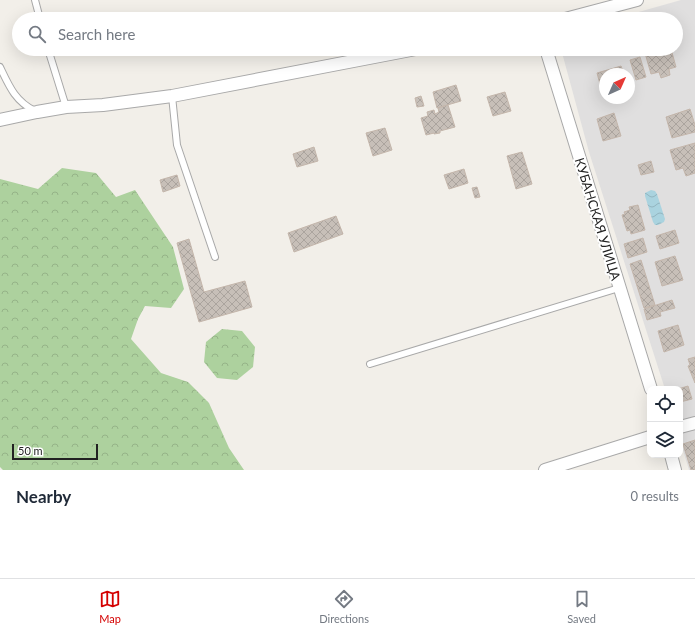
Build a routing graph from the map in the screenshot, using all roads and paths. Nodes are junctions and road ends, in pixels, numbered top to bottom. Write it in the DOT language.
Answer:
graph roads {
  1 [pos="35,0"];
  2 [pos="637,0"];
  3 [pos="38,12"];
  4 [pos="591,12"];
  5 [pos="50,56"];
  6 [pos="380,56"];
  7 [pos="548,56"];
  8 [pos="0,67"];
  9 [pos="172,96"];
  10 [pos="66,107"];
  11 [pos="37,112"];
  12 [pos="0,120"];
  13 [pos="215,258"];
  14 [pos="619,288"];
  15 [pos="370,364"];
  16 [pos="650,386"];
  17 [pos="695,422"];
  18 [pos="683,426"];
  19 [pos="647,438"];
  20 [pos="671,458"];
  21 [pos="545,470"];
  22 [pos="675,470"];
  1 -- 3 [label="lane"];
  2 -- 4 [label="street"];
  5 -- 10 [label="lane"];
  6 -- 9 [label="street"];
  7 -- 14 [label="street, КУБАНСКАЯ УЛИЦА"];
  8 -- 11 [label="lane"];
  9 -- 10 [label="street"];
  9 -- 13 [label="lane"];
  10 -- 11 [label="street"];
  11 -- 12 [label="street"];
  14 -- 15 [label="lane"];
  14 -- 16 [label="street, КУБАНСКАЯ УЛИЦА"];
  17 -- 18 [label="street"];
  19 -- 21 [label="street"];
  20 -- 22 [label="street"];
}
